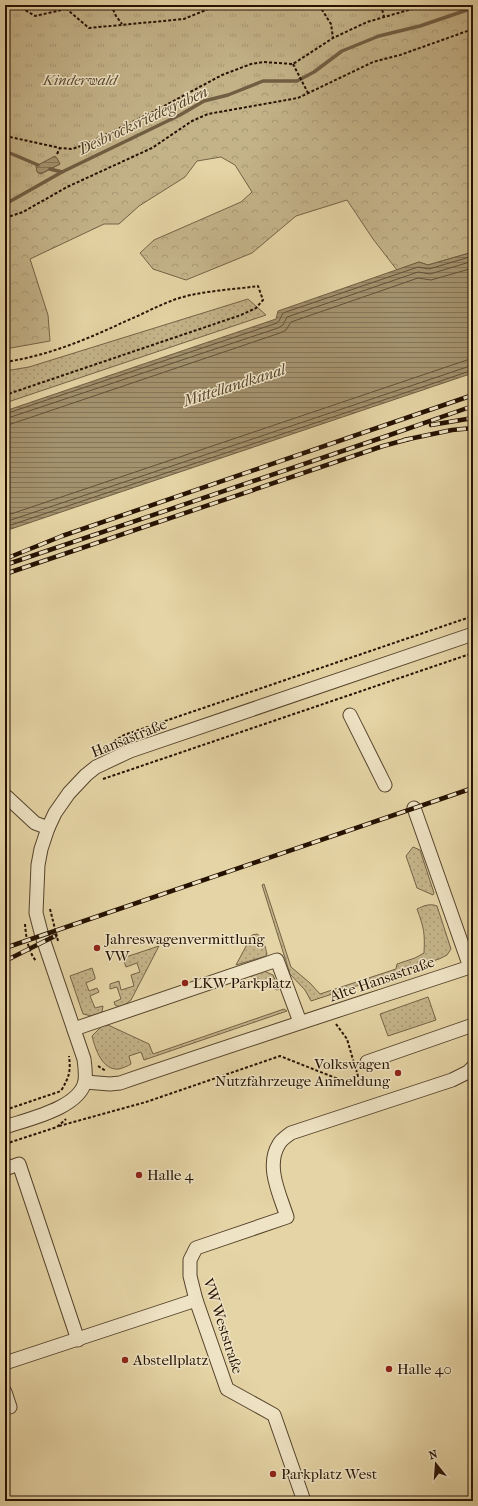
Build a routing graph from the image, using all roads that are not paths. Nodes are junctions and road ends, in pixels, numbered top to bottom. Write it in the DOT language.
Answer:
graph roads {
  1 [pos="473,634"];
  2 [pos="350,715"];
  3 [pos="385,784"];
  4 [pos="6,795"];
  5 [pos="414,808"];
  6 [pos="48,828"];
  7 [pos="472,966"];
  8 [pos="300,1022"];
  9 [pos="473,1025"];
  10 [pos="74,1029"];
  11 [pos="367,1062"];
  12 [pos="473,1067"];
  13 [pos="85,1082"];
  14 [pos="5,1127"];
  15 [pos="5,1169"];
  16 [pos="196,1300"];
  17 [pos="78,1340"];
  18 [pos="5,1364"];
  19 [pos="5,1392"];
  20 [pos="10,1407"];
  21 [pos="304,1501"];
  1 -- 6 [label="street, Hansastraße"];
  2 -- 3 [label="street"];
  4 -- 6 [label="street"];
  5 -- 7 [label="street"];
  6 -- 10 [label="street, Hansastraße"];
  7 -- 8 [label="street, Alte Hansastraße"];
  8 -- 10 [label="street"];
  8 -- 13 [label="street, Alte Hansastraße"];
  9 -- 11 [label="street"];
  10 -- 13 [label="street, Hansastraße"];
  12 -- 16 [label="street, VW Weststraße"];
  13 -- 14 [label="street"];
  15 -- 17 [label="street"];
  16 -- 17 [label="street"];
  16 -- 21 [label="street, VW Weststraße"];
  17 -- 18 [label="street"];
  19 -- 20 [label="street"];
}
